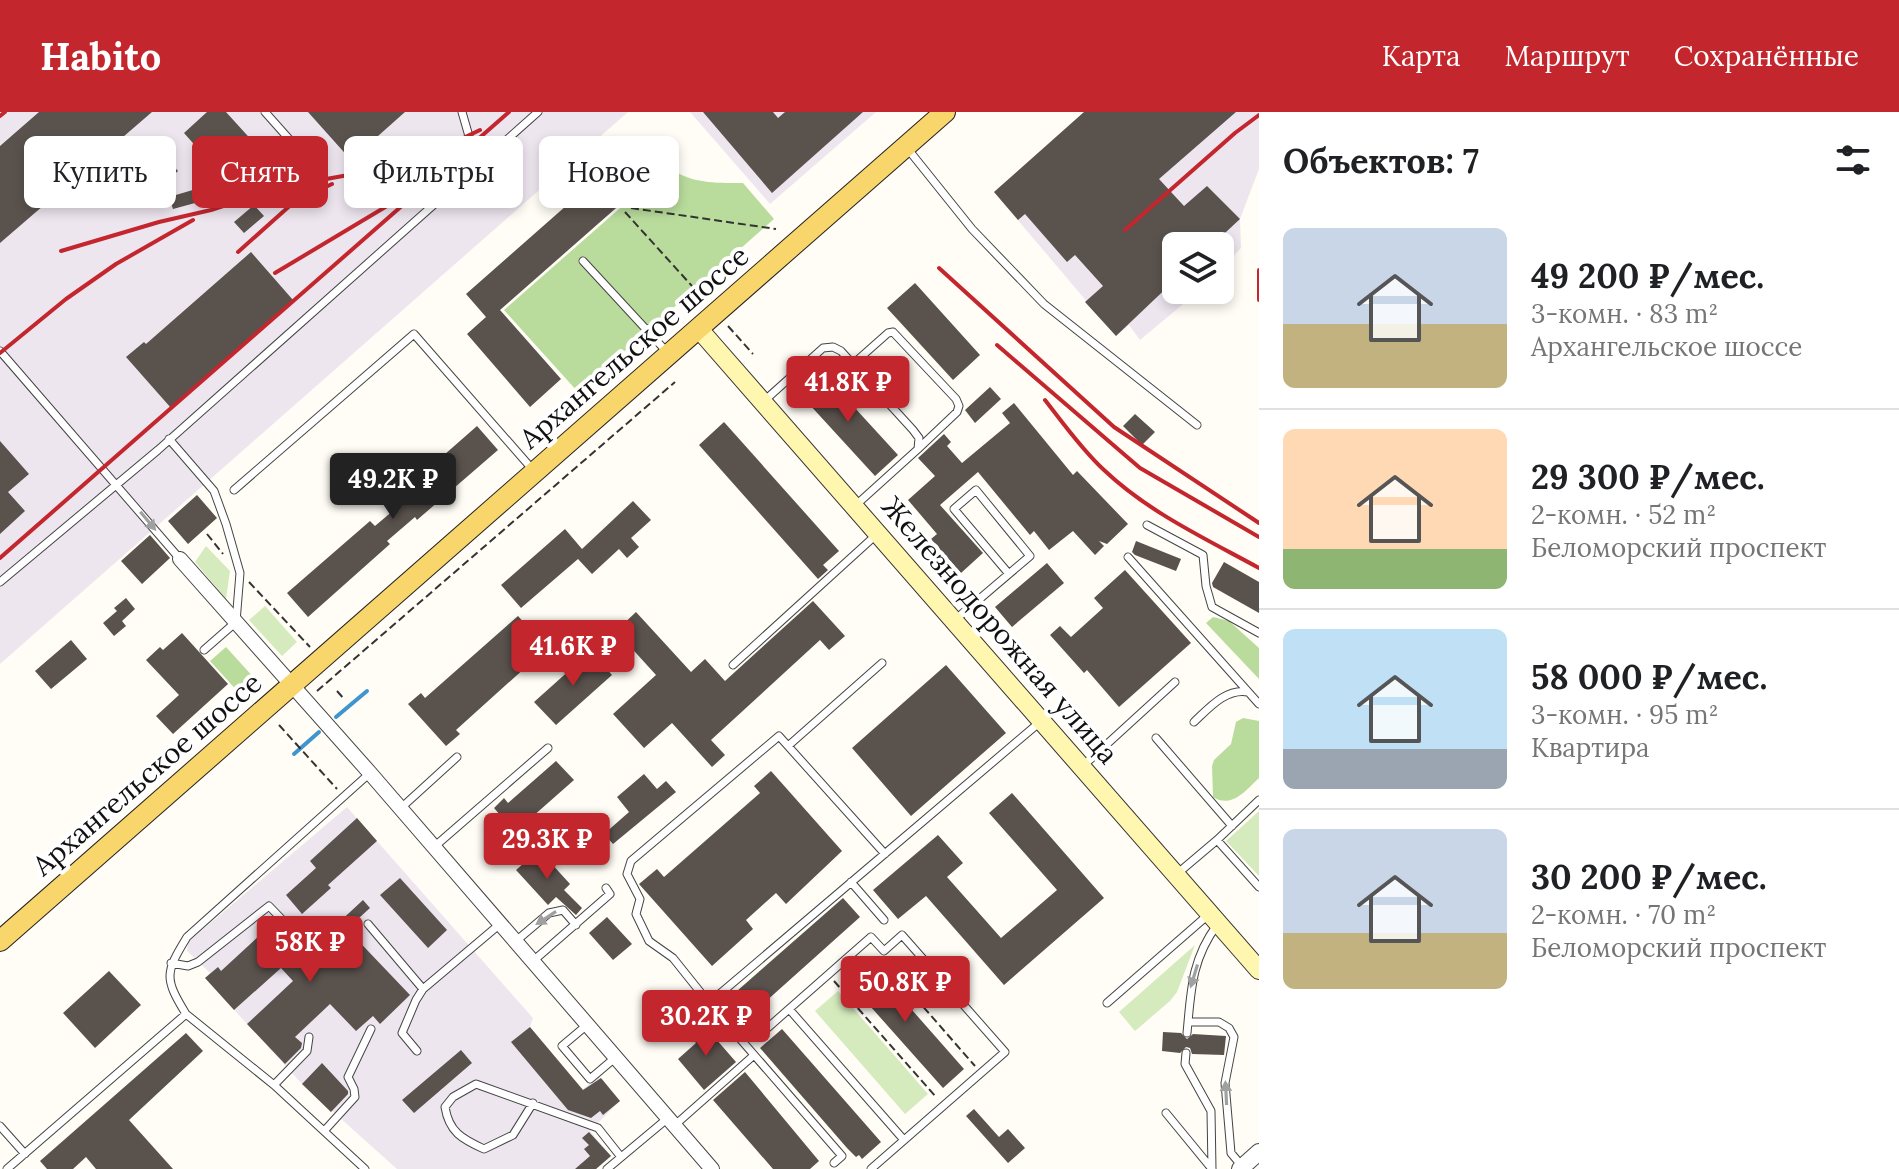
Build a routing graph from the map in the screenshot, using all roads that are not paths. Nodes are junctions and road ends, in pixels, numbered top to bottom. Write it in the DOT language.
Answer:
graph roads {
  1 [pos="265,112"];
  2 [pos="462,112"];
  3 [pos="538,112"];
  4 [pos="945,112"];
  5 [pos="286,136"];
  6 [pos="469,136"];
  7 [pos="510,136"];
  8 [pos="905,147"];
  9 [pos="428,208"];
  10 [pos="583,261"];
  11 [pos="698,328"];
  12 [pos="0,351"];
  13 [pos="669,354"];
  14 [pos="853,364"];
  15 [pos="763,402"];
  16 [pos="1197,425"];
  17 [pos="169,439"];
  18 [pos="918,449"];
  19 [pos="534,471"];
  20 [pos="116,483"];
  21 [pos="234,490"];
  22 [pos="855,507"];
  23 [pos="1147,525"];
  24 [pos="878,534"];
  25 [pos="1128,557"];
  26 [pos="180,559"];
  27 [pos="1009,574"];
  28 [pos="0,582"];
  29 [pos="954,621"];
  30 [pos="236,622"];
  31 [pos="1259,633"];
  32 [pos="204,650"];
  33 [pos="882,663"];
  34 [pos="733,665"];
  35 [pos="1175,682"];
  36 [pos="292,684"];
  37 [pos="1248,692"];
  38 [pos="1259,704"];
  39 [pos="1042,720"];
  40 [pos="1194,722"];
  41 [pos="1156,738"];
  42 [pos="788,746"];
  43 [pos="548,748"];
  44 [pos="457,757"];
  45 [pos="1082,767"];
  46 [pos="370,773"];
  47 [pos="1259,800"];
  48 [pos="401,808"];
  49 [pos="1232,826"];
  50 [pos="1217,840"];
  51 [pos="434,847"];
  52 [pos="885,854"];
  53 [pos="1176,874"];
  54 [pos="851,882"];
  55 [pos="1259,887"];
  56 [pos="606,888"];
  57 [pos="1214,918"];
  58 [pos="884,920"];
  59 [pos="368,924"];
  60 [pos="500,924"];
  61 [pos="576,925"];
  62 [pos="294,932"];
  63 [pos="0,941"];
  64 [pos="515,942"];
  65 [pos="532,962"];
  66 [pos="171,963"];
  67 [pos="1259,970"];
  68 [pos="423,989"];
  69 [pos="709,1003"];
  70 [pos="1107,1003"];
  71 [pos="789,1009"];
  72 [pos="186,1014"];
  73 [pos="1188,1022"];
  74 [pos="587,1025"];
  75 [pos="371,1029"];
  76 [pos="764,1031"];
  77 [pos="1187,1033"];
  78 [pos="309,1037"];
  79 [pos="417,1051"];
  80 [pos="1186,1053"];
  81 [pos="753,1056"];
  82 [pos="616,1057"];
  83 [pos="274,1085"];
  84 [pos="533,1103"];
  85 [pos="1166,1113"];
  86 [pos="672,1121"];
  87 [pos="0,1126"];
  88 [pos="325,1130"];
  89 [pos="904,1140"];
  90 [pos="1259,1152"];
  91 [pos="25,1154"];
  92 [pos="621,1157"];
  93 [pos="834,1163"];
  94 [pos="1242,1168"];
  95 [pos="7,1169"];
  96 [pos="365,1169"];
  97 [pos="607,1169"];
  98 [pos="712,1169"];
  99 [pos="871,1169"];
  100 [pos="1212,1169"];
  1 -- 5 [label="lane"];
  2 -- 6 [label="lane"];
  3 -- 7 [label="lane"];
  4 -- 8 [label="main road, Архангельское шоссе"];
  8 -- 11 [label="main road, Архангельское шоссе"];
  8 -- 16 [label="lane"];
  9 -- 17 [label="lane"];
  10 -- 13 [label="lane"];
  11 -- 13 [label="main road, Архангельское шоссе"];
  11 -- 15 [label="main road, Железнодорожная улица"];
  12 -- 20 [label="lane"];
  13 -- 19 [label="main road, Архангельское шоссе"];
  14 -- 15 [label="lane"];
  14 -- 18 [label="lane"];
  14 -- 18 [label="lane"];
  15 -- 22 [label="main road, Железнодорожная улица"];
  17 -- 20 [label="lane"];
  17 -- 30 [label="lane"];
  18 -- 22 [label="lane"];
  19 -- 21 [label="lane"];
  19 -- 36 [label="main road, Архангельское шоссе"];
  20 -- 26 [label="lane, one-way"];
  20 -- 28 [label="lane"];
  22 -- 24 [label="main road, Железнодорожная улица"];
  23 -- 31 [label="lane"];
  24 -- 29 [label="main road, Железнодорожная улица"];
  24 -- 34 [label="lane"];
  25 -- 37 [label="lane"];
  26 -- 30 [label="street"];
  27 -- 27 [label="lane"];
  27 -- 29 [label="lane"];
  29 -- 39 [label="main road, Железнодорожная улица"];
  30 -- 32 [label="lane"];
  30 -- 36 [label="street"];
  33 -- 42 [label="lane"];
  35 -- 45 [label="lane"];
  36 -- 46 [label="street"];
  36 -- 63 [label="main road, Архангельское шоссе"];
  37 -- 38 [label="lane"];
  37 -- 40 [label="lane"];
  39 -- 45 [label="main road, Железнодорожная улица"];
  39 -- 52 [label="lane"];
  41 -- 49 [label="lane"];
  42 -- 52 [label="lane"];
  42 -- 69 [label="lane"];
  43 -- 51 [label="lane"];
  44 -- 48 [label="lane"];
  45 -- 53 [label="main road, Железнодорожная улица"];
  46 -- 48 [label="street"];
  46 -- 66 [label="lane"];
  47 -- 49 [label="lane"];
  48 -- 51 [label="street"];
  49 -- 50 [label="lane"];
  50 -- 53 [label="lane"];
  50 -- 55 [label="lane"];
  51 -- 60 [label="street"];
  52 -- 54 [label="lane"];
  53 -- 57 [label="main road, Железнодорожная улица"];
  54 -- 58 [label="lane"];
  54 -- 69 [label="lane"];
  56 -- 61 [label="lane"];
  57 -- 67 [label="main road, Железнодорожная улица"];
  57 -- 70 [label="lane"];
  57 -- 73 [label="lane, one-way"];
  59 -- 68 [label="lane"];
  60 -- 64 [label="street"];
  60 -- 68 [label="lane"];
  61 -- 64 [label="lane, one-way"];
  61 -- 65 [label="lane"];
  62 -- 66 [label="lane"];
  64 -- 65 [label="street"];
  65 -- 74 [label="street"];
  66 -- 72 [label="lane"];
  68 -- 79 [label="lane"];
  69 -- 81 [label="lane"];
  71 -- 76 [label="lane"];
  71 -- 89 [label="lane"];
  71 -- 89 [label="lane"];
  72 -- 83 [label="lane"];
  72 -- 91 [label="lane"];
  73 -- 77 [label="lane"];
  94 -- 73 [label="lane, one-way"];
  74 -- 82 [label="street"];
  74 -- 82 [label="lane"];
  75 -- 88 [label="lane"];
  78 -- 83 [label="lane"];
  80 -- 100 [label="lane"];
  81 -- 86 [label="lane"];
  81 -- 93 [label="lane"];
  82 -- 86 [label="street"];
  83 -- 88 [label="lane"];
  84 -- 84 [label="lane"];
  84 -- 92 [label="lane"];
  85 -- 100 [label="lane"];
  86 -- 92 [label="lane"];
  86 -- 98 [label="street"];
  87 -- 91 [label="lane"];
  88 -- 96 [label="lane"];
  89 -- 99 [label="lane"];
  90 -- 94 [label="street"];
  91 -- 95 [label="lane"];
  92 -- 97 [label="lane"];
}
